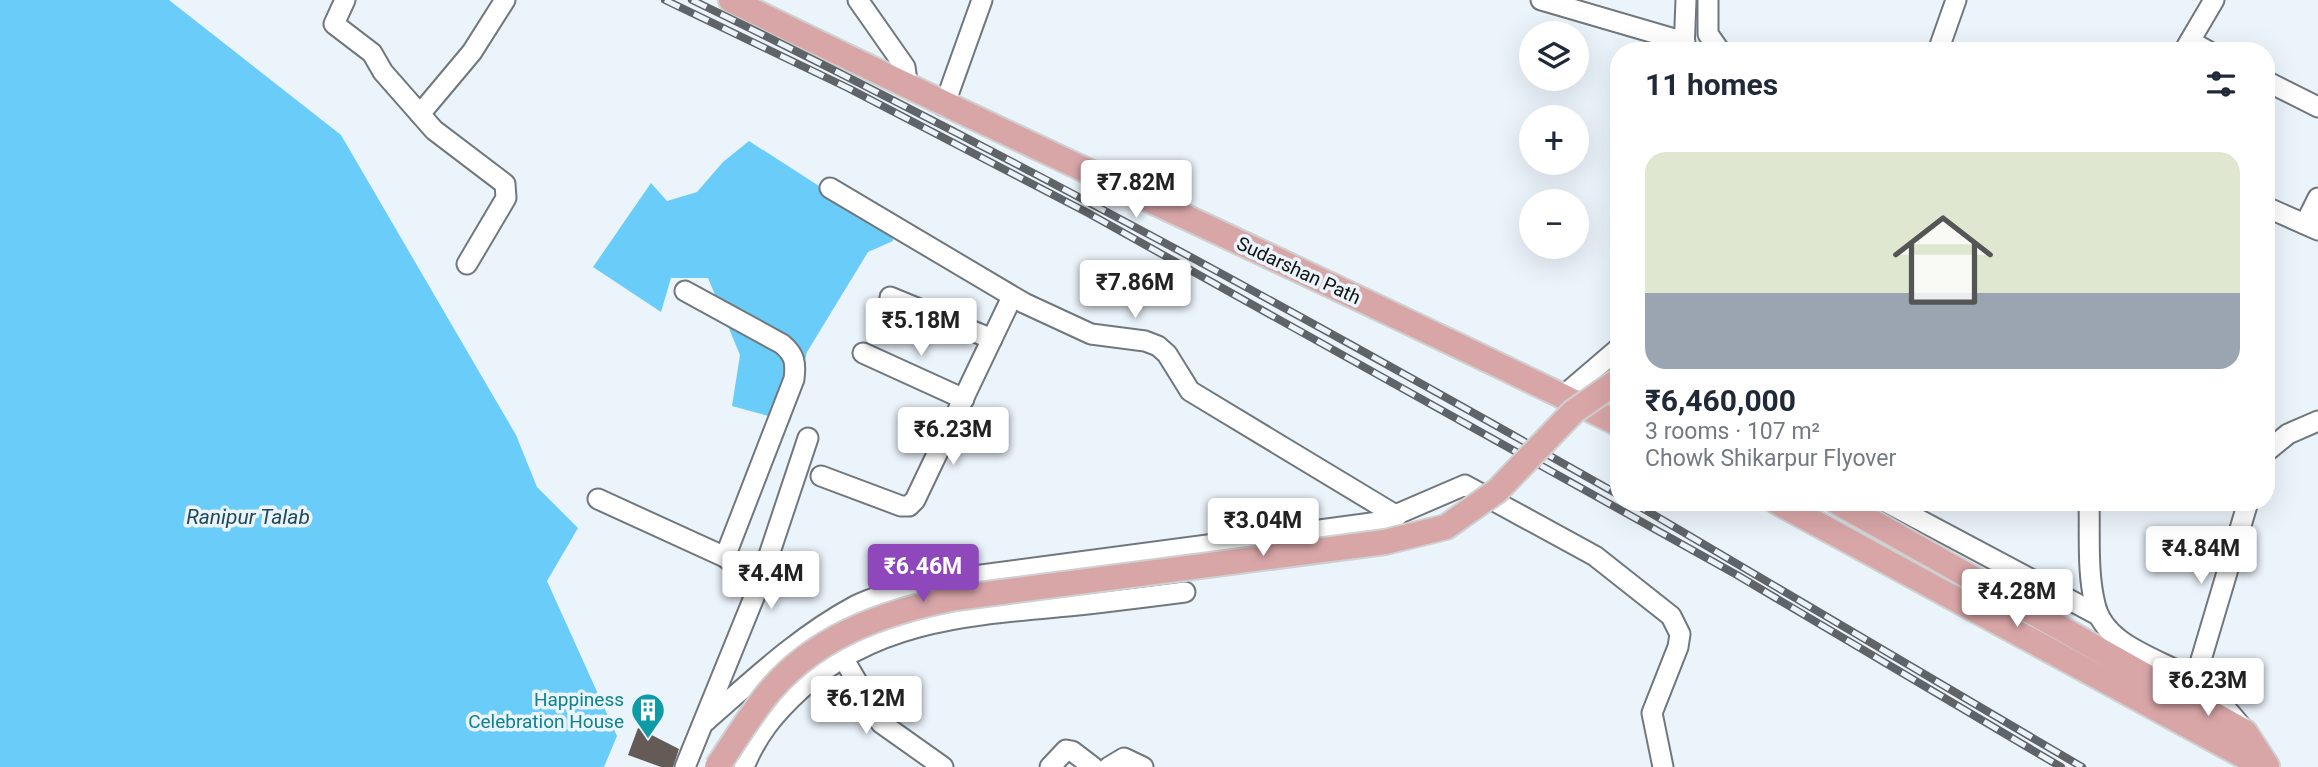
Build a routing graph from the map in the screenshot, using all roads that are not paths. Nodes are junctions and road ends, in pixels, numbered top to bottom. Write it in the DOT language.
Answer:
graph roads {
  1 [pos="345,0"];
  2 [pos="505,0"];
  3 [pos="731,0"];
  4 [pos="858,0"];
  5 [pos="982,0"];
  6 [pos="1541,0"];
  7 [pos="1686,0"];
  8 [pos="1697,0"];
  9 [pos="1708,0"];
  10 [pos="1956,0"];
  11 [pos="2214,0"];
  12 [pos="1670,42"];
  13 [pos="1688,42"];
  14 [pos="1689,42"];
  15 [pos="1714,42"];
  16 [pos="1941,42"];
  17 [pos="2189,42"];
  18 [pos="2275,86"];
  19 [pos="908,88"];
  20 [pos="944,106"];
  21 [pos="2318,107"];
  22 [pos="420,114"];
  23 [pos="830,188"];
  24 [pos="2318,198"];
  25 [pos="2275,211"];
  26 [pos="2311,227"];
  27 [pos="467,264"];
  28 [pos="685,291"];
  29 [pos="890,297"];
  30 [pos="1012,297"];
  31 [pos="992,339"];
  32 [pos="863,353"];
  33 [pos="1610,356"];
  34 [pos="1610,386"];
  35 [pos="1563,396"];
  36 [pos="964,399"];
  37 [pos="1610,420"];
  38 [pos="2318,421"];
  39 [pos="808,438"];
  40 [pos="2275,445"];
  41 [pos="821,476"];
  42 [pos="598,499"];
  43 [pos="1794,511"];
  44 [pos="1853,511"];
  45 [pos="1903,511"];
  46 [pos="2089,511"];
  47 [pos="2245,511"];
  48 [pos="1397,516"];
  49 [pos="725,557"];
  50 [pos="759,585"];
  51 [pos="1185,592"];
  52 [pos="2098,615"];
  53 [pos="842,656"];
  54 [pos="2194,680"];
  55 [pos="706,721"];
  56 [pos="2245,732"];
  57 [pos="685,767"];
  58 [pos="717,767"];
  59 [pos="744,767"];
  60 [pos="943,767"];
  61 [pos="1050,767"];
  62 [pos="1093,767"];
  63 [pos="1109,767"];
  64 [pos="1143,767"];
  65 [pos="1663,767"];
  66 [pos="2266,767"];
  1 -- 22 [label="street"];
  2 -- 22 [label="street"];
  3 -- 19 [label="main road, Sudarshan Path"];
  4 -- 19 [label="street"];
  5 -- 20 [label="street"];
  6 -- 12 [label="street"];
  7 -- 13 [label="street"];
  8 -- 14 [label="street"];
  9 -- 15 [label="street"];
  10 -- 16 [label="street"];
  11 -- 17 [label="street"];
  18 -- 21 [label="street"];
  19 -- 20 [label="main road, Sudarshan Path"];
  20 -- 35 [label="main road, Sudarshan Path"];
  22 -- 27 [label="street"];
  23 -- 30 [label="street"];
  24 -- 26 [label="street"];
  25 -- 26 [label="street"];
  28 -- 49 [label="street"];
  29 -- 31 [label="street"];
  30 -- 31 [label="street"];
  30 -- 48 [label="street"];
  31 -- 36 [label="street"];
  32 -- 36 [label="street"];
  33 -- 35 [label="street"];
  34 -- 58 [label="main road, bridge"];
  35 -- 37 [label="main road, Sudarshan Path"];
  36 -- 41 [label="street"];
  38 -- 40 [label="street"];
  39 -- 50 [label="street"];
  42 -- 49 [label="street"];
  43 -- 66 [label="main road"];
  44 -- 56 [label="main road"];
  45 -- 52 [label="street"];
  46 -- 52 [label="street"];
  47 -- 54 [label="street"];
  48 -- 55 [label="street"];
  48 -- 65 [label="street"];
  49 -- 50 [label="street"];
  50 -- 55 [label="street"];
  51 -- 53 [label="street"];
  52 -- 54 [label="street"];
  53 -- 59 [label="street"];
  53 -- 60 [label="street"];
  54 -- 56 [label="street"];
  55 -- 57 [label="street"];
  56 -- 66 [label="main road"];
  61 -- 62 [label="street"];
  63 -- 64 [label="street"];
}
